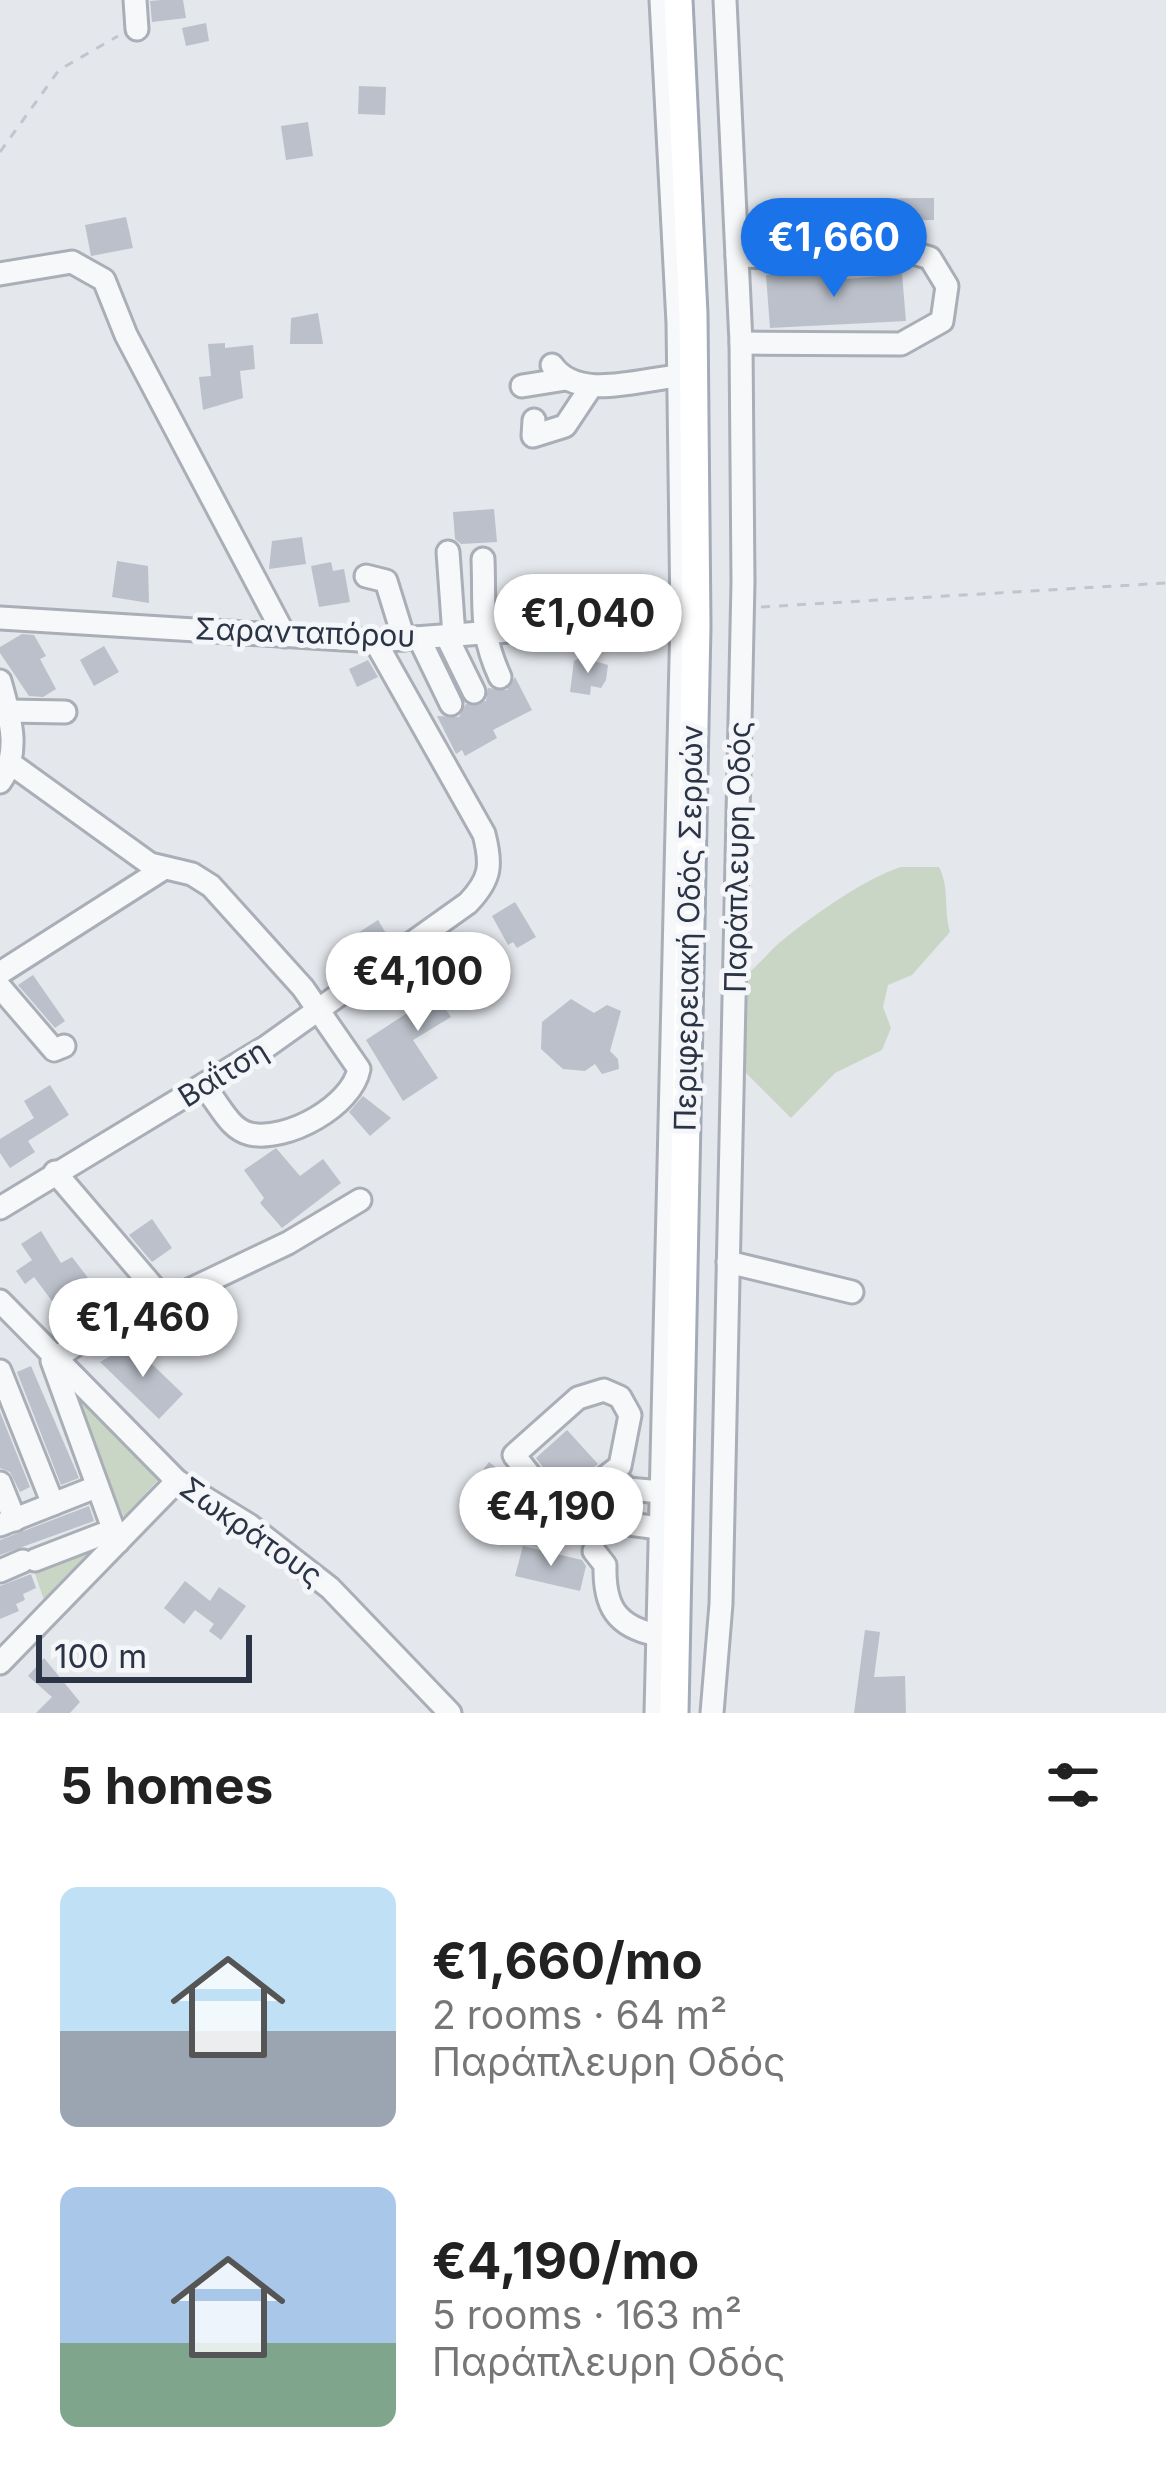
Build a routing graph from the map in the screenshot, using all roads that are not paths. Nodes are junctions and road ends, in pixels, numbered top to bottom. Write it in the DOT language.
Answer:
graph roads {
  1 [pos="135,0"];
  2 [pos="661,0"];
  3 [pos="678,0"];
  4 [pos="725,0"];
  5 [pos="137,29"];
  6 [pos="737,256"];
  7 [pos="0,274"];
  8 [pos="741,343"];
  9 [pos="680,376"];
  10 [pos="522,386"];
  11 [pos="591,389"];
  12 [pos="534,420"];
  13 [pos="448,552"];
  14 [pos="483,559"];
  15 [pos="366,576"];
  16 [pos="484,597"];
  17 [pos="0,618"];
  18 [pos="682,618"];
  19 [pos="452,630"];
  20 [pos="481,634"];
  21 [pos="285,636"];
  22 [pos="411,639"];
  23 [pos="380,650"];
  24 [pos="500,677"];
  25 [pos="0,681"];
  26 [pos="474,692"];
  27 [pos="451,704"];
  28 [pos="8,711"];
  29 [pos="64,712"];
  30 [pos="5,772"];
  31 [pos="163,869"];
  32 [pos="0,973"];
  33 [pos="0,987"];
  34 [pos="319,1009"];
  35 [pos="64,1046"];
  36 [pos="204,1087"];
  37 [pos="56,1172"];
  38 [pos="360,1200"];
  39 [pos="0,1208"];
  40 [pos="728,1262"];
  41 [pos="851,1292"];
  42 [pos="166,1302"];
  43 [pos="4,1311"];
  44 [pos="54,1359"];
  45 [pos="0,1371"];
  46 [pos="611,1473"];
  47 [pos="177,1481"];
  48 [pos="0,1483"];
  49 [pos="96,1486"];
  50 [pos="661,1492"];
  51 [pos="580,1501"];
  52 [pos="53,1504"];
  53 [pos="7,1522"];
  54 [pos="659,1528"];
  55 [pos="115,1536"];
  56 [pos="594,1551"];
  57 [pos="0,1571"];
  58 [pos="658,1635"];
  59 [pos="0,1664"];
  60 [pos="450,1713"];
  61 [pos="656,1713"];
  62 [pos="674,1713"];
  63 [pos="712,1713"];
  1 -- 5 [label="street"];
  2 -- 9 [label="street, Παράπλευρη Οδός"];
  3 -- 62 [label="main road, Περιφερειακή Οδός Σερρών"];
  4 -- 6 [label="street, Παράπλευρη Οδός"];
  6 -- 8 [label="street, Παράπλευρη Οδός"];
  6 -- 8 [label="street"];
  7 -- 21 [label="street"];
  8 -- 40 [label="street, Παράπλευρη Οδός"];
  9 -- 11 [label="street"];
  9 -- 18 [label="street, Παράπλευρη Οδός"];
  10 -- 11 [label="street"];
  11 -- 12 [label="street"];
  13 -- 19 [label="street"];
  14 -- 16 [label="street"];
  15 -- 22 [label="street"];
  16 -- 19 [label="street"];
  16 -- 20 [label="street"];
  17 -- 21 [label="street, Σαρανταπόρου"];
  18 -- 20 [label="street, Σαρανταπόρου"];
  18 -- 50 [label="street, Παράπλευρη Οδός"];
  19 -- 20 [label="street, Σαρανταπόρου"];
  19 -- 22 [label="street, Σαρανταπόρου"];
  19 -- 26 [label="street"];
  20 -- 24 [label="street"];
  21 -- 23 [label="street, Σαρανταπόρου"];
  22 -- 23 [label="street, Σαρανταπόρου"];
  22 -- 27 [label="street"];
  23 -- 34 [label="street, Βαΐτση"];
  25 -- 28 [label="street"];
  28 -- 29 [label="street"];
  28 -- 30 [label="street"];
  30 -- 31 [label="street"];
  31 -- 32 [label="street"];
  31 -- 34 [label="street"];
  33 -- 35 [label="street"];
  34 -- 36 [label="street, Βαΐτση"];
  34 -- 36 [label="street"];
  36 -- 37 [label="street, Βαΐτση"];
  37 -- 39 [label="street, Βαΐτση"];
  37 -- 42 [label="street"];
  38 -- 42 [label="street"];
  40 -- 41 [label="street"];
  40 -- 63 [label="street, Παράπλευρη Οδός"];
  42 -- 44 [label="street"];
  43 -- 44 [label="street, Σωκράτους"];
  44 -- 47 [label="street, Σωκράτους"];
  44 -- 49 [label="street"];
  45 -- 52 [label="street"];
  46 -- 50 [label="street"];
  46 -- 51 [label="street"];
  46 -- 51 [label="street"];
  47 -- 55 [label="street"];
  47 -- 60 [label="street, Σωκράτους"];
  48 -- 53 [label="street"];
  49 -- 52 [label="street"];
  49 -- 55 [label="street"];
  50 -- 54 [label="street, Παράπλευρη Οδός"];
  51 -- 54 [label="street"];
  52 -- 53 [label="street"];
  54 -- 58 [label="street, Παράπλευρη Οδός"];
  55 -- 57 [label="street"];
  55 -- 59 [label="street"];
  56 -- 58 [label="street"];
  58 -- 61 [label="street, Παράπλευρη Οδός"];
}
